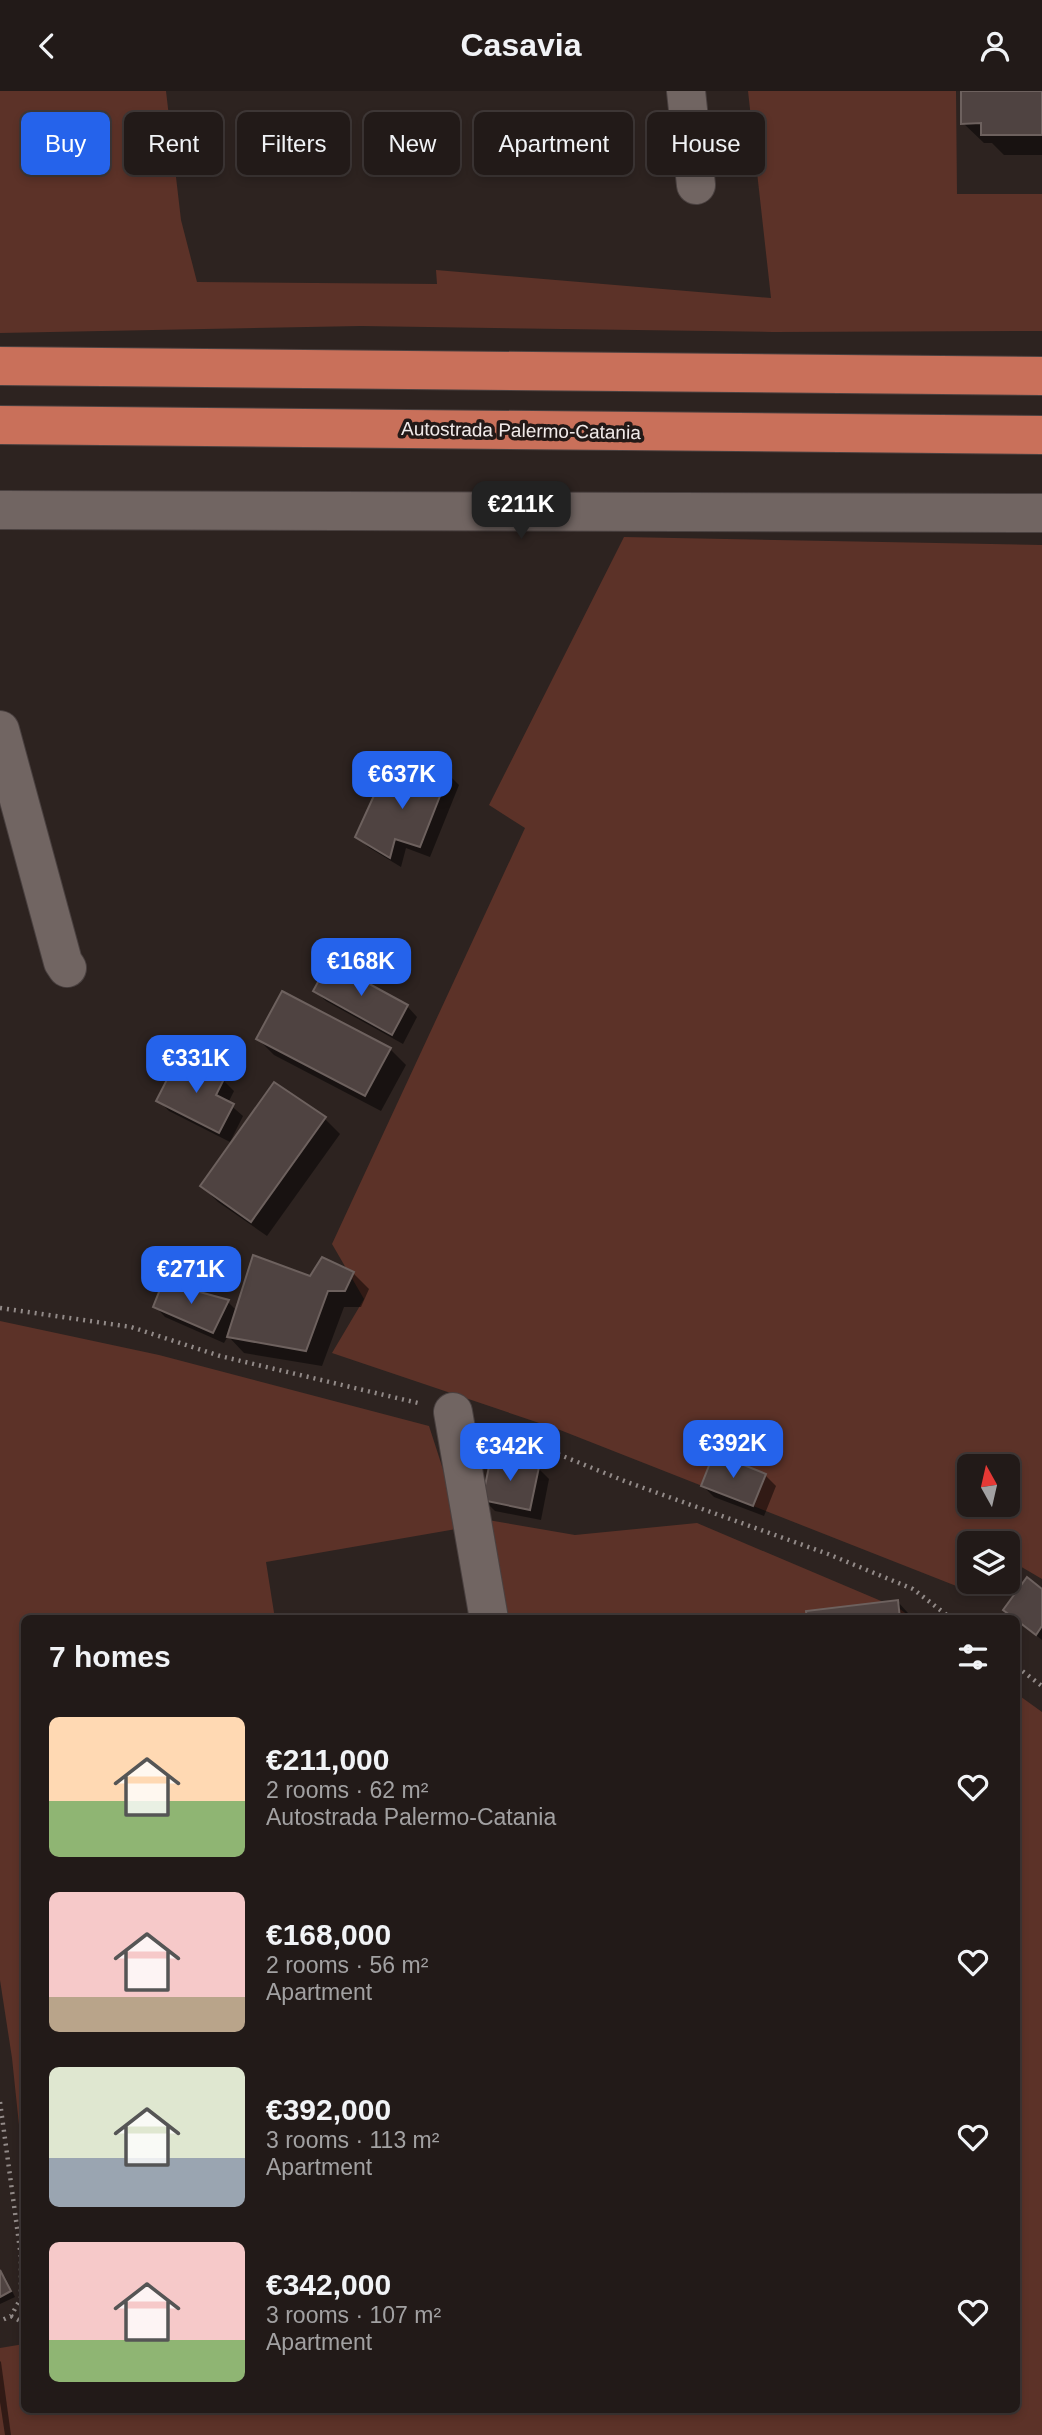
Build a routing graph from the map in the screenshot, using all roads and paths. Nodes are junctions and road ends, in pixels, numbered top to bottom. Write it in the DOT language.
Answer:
graph roads {
  1 [pos="686,91"];
  2 [pos="695,185"];
  3 [pos="0,366"];
  4 [pos="1042,376"];
  5 [pos="0,425"];
  6 [pos="1042,435"];
  7 [pos="0,510"];
  8 [pos="1042,513"];
  9 [pos="0,730"];
  10 [pos="67,968"];
  11 [pos="453,1412"];
  12 [pos="488,1615"];
  13 [pos="1020,1669"];
  14 [pos="1042,1686"];
  15 [pos="0,2102"];
  16 [pos="11,2316"];
  17 [pos="0,2321"];
  18 [pos="21,2321"];
  1 -- 2 [label="street"];
  3 -- 4 [label="highway"];
  5 -- 6 [label="highway, Autostrada Palermo-Catania"];
  7 -- 8 [label="street"];
  9 -- 10 [label="street"];
  11 -- 12 [label="street"];
  13 -- 14 [label="path"];
  15 -- 16 [label="path"];
  16 -- 17 [label="path"];
  16 -- 18 [label="path"];
}
